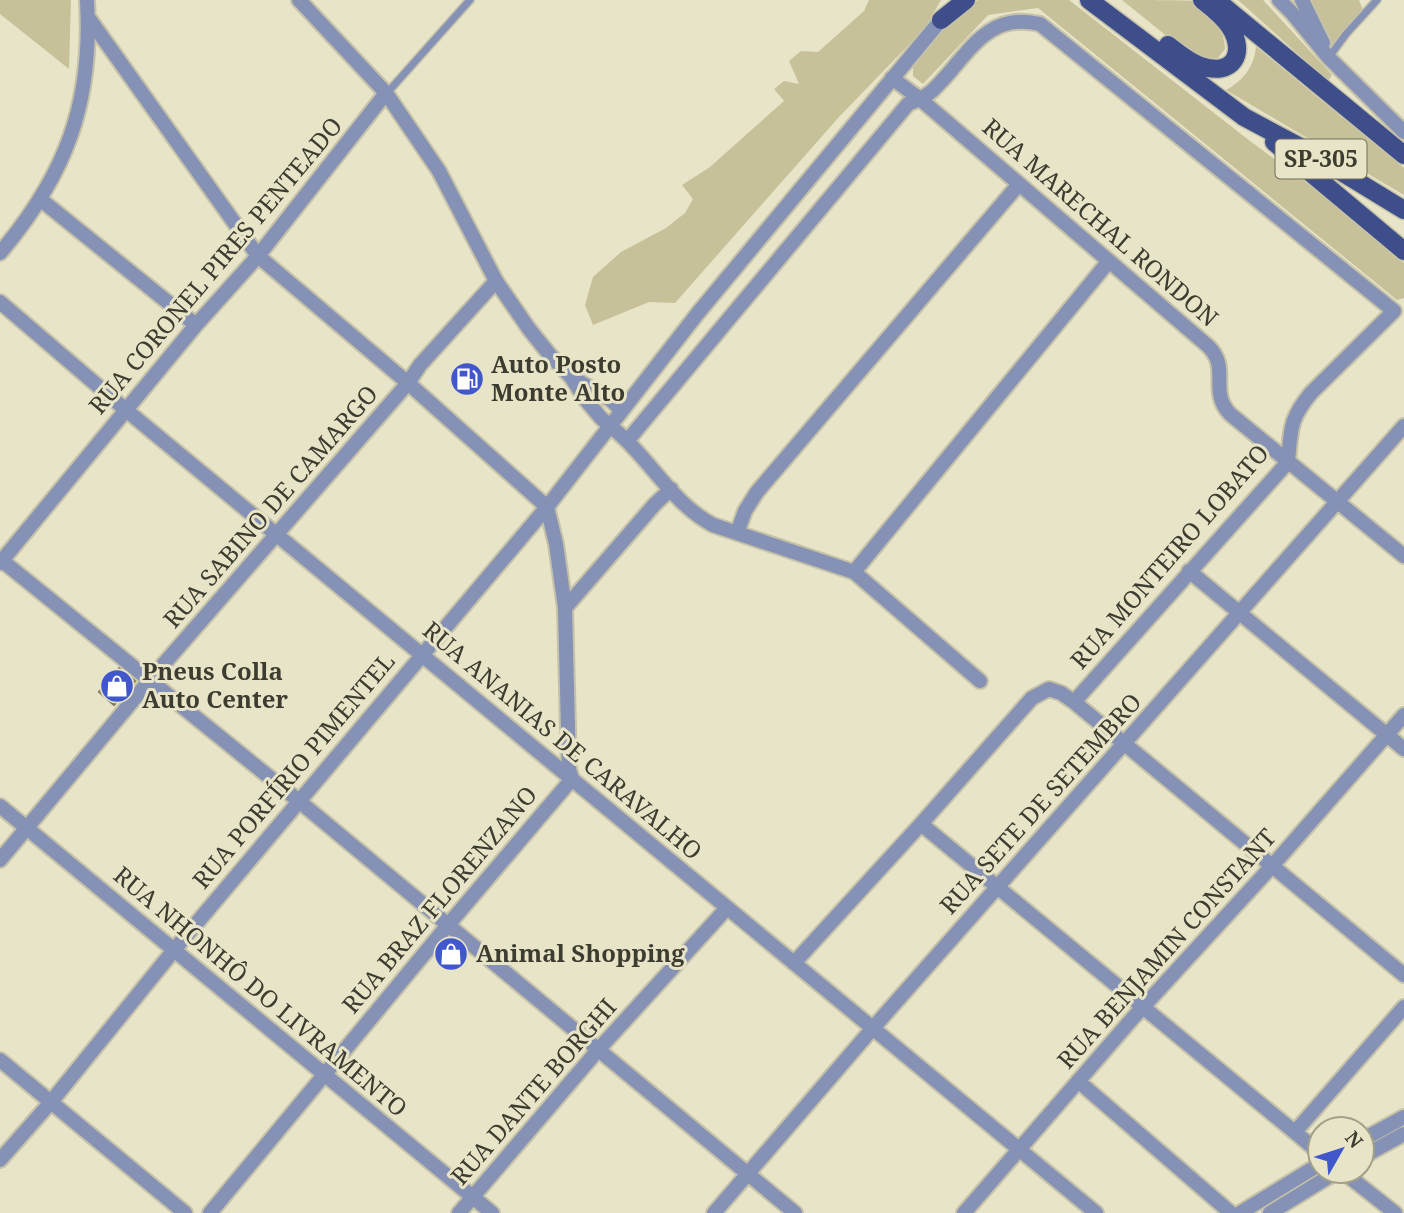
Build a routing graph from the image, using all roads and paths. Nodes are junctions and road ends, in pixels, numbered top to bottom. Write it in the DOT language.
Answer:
graph roads {
  1 [pos="87,0"];
  2 [pos="299,0"];
  3 [pos="470,0"];
  4 [pos="947,0"];
  5 [pos="967,0"];
  6 [pos="1089,0"];
  7 [pos="1202,0"];
  8 [pos="1216,0"];
  9 [pos="1279,0"];
  10 [pos="1302,0"];
  11 [pos="1377,0"];
  12 [pos="88,17"];
  13 [pos="941,20"];
  14 [pos="1126,29"];
  15 [pos="1329,58"];
  16 [pos="892,78"];
  17 [pos="386,93"];
  18 [pos="920,99"];
  19 [pos="1244,117"];
  20 [pos="1404,132"];
  21 [pos="1404,155"];
  22 [pos="1019,184"];
  23 [pos="40,199"];
  24 [pos="1404,210"];
  25 [pos="1404,251"];
  26 [pos="0,253"];
  27 [pos="258,256"];
  28 [pos="1109,261"];
  29 [pos="496,281"];
  30 [pos="0,302"];
  31 [pos="196,325"];
  32 [pos="571,377"];
  33 [pos="408,383"];
  34 [pos="126,410"];
  35 [pos="621,410"];
  36 [pos="611,426"];
  37 [pos="1404,426"];
  38 [pos="628,440"];
  39 [pos="1288,462"];
  40 [pos="671,489"];
  41 [pos="1337,501"];
  42 [pos="547,507"];
  43 [pos="737,533"];
  44 [pos="277,535"];
  45 [pos="1404,556"];
  46 [pos="1,561"];
  47 [pos="1189,571"];
  48 [pos="854,572"];
  49 [pos="565,608"];
  50 [pos="1240,613"];
  51 [pos="421,654"];
  52 [pos="149,681"];
  53 [pos="980,681"];
  54 [pos="1074,702"];
  55 [pos="1404,715"];
  56 [pos="1387,735"];
  57 [pos="1126,744"];
  58 [pos="1404,749"];
  59 [pos="572,779"];
  60 [pos="300,802"];
  61 [pos="0,806"];
  62 [pos="921,824"];
  63 [pos="28,829"];
  64 [pos="0,860"];
  65 [pos="1273,865"];
  66 [pos="999,887"];
  67 [pos="727,908"];
  68 [pos="448,925"];
  69 [pos="174,950"];
  70 [pos="794,963"];
  71 [pos="1404,975"];
  72 [pos="1143,1007"];
  73 [pos="1404,1007"];
  74 [pos="873,1028"];
  75 [pos="598,1050"];
  76 [pos="0,1060"];
  77 [pos="325,1074"];
  78 [pos="1078,1081"];
  79 [pos="51,1102"];
  80 [pos="1404,1116"];
  81 [pos="1295,1132"];
  82 [pos="1376,1132"];
  83 [pos="1404,1134"];
  84 [pos="1306,1141"];
  85 [pos="1376,1149"];
  86 [pos="1020,1150"];
  87 [pos="0,1160"];
  88 [pos="1306,1173"];
  89 [pos="748,1174"];
  90 [pos="1317,1185"];
  91 [pos="1358,1185"];
  92 [pos="472,1197"];
  93 [pos="186,1213"];
  94 [pos="210,1213"];
  95 [pos="459,1213"];
  96 [pos="492,1213"];
  97 [pos="714,1213"];
  98 [pos="795,1213"];
  99 [pos="964,1213"];
  100 [pos="1096,1213"];
  101 [pos="1231,1213"];
  102 [pos="1240,1213"];
  103 [pos="1270,1213"];
  104 [pos="1395,1213"];
  1 -- 12 [label="street"];
  2 -- 17 [label="street"];
  3 -- 17 [label="lane, RUA CORONEL PIRES PENTEADO"];
  4 -- 13 [label="main road"];
  5 -- 13 [label="main road"];
  6 -- 14 [label="main road, SP-305"];
  7 -- 14 [label="main road"];
  8 -- 21 [label="main road, SP-305"];
  9 -- 15 [label="street"];
  10 -- 15 [label="street"];
  11 -- 15 [label="lane"];
  12 -- 23 [label="street"];
  12 -- 27 [label="street"];
  13 -- 16 [label="street, RUA PORFÍRIO PIMENTEL"];
  14 -- 19 [label="main road, SP-305"];
  15 -- 20 [label="street"];
  16 -- 18 [label="street, RUA MARECHAL RONDON"];
  16 -- 35 [label="street, RUA PORFÍRIO PIMENTEL"];
  17 -- 27 [label="street, RUA CORONEL PIRES PENTEADO"];
  17 -- 29 [label="street"];
  18 -- 22 [label="street, RUA MARECHAL RONDON"];
  18 -- 38 [label="street"];
  18 -- 39 [label="street, RUA MONTEIRO LOBATO"];
  19 -- 24 [label="main road, SP-305"];
  19 -- 25 [label="main road"];
  22 -- 28 [label="street, RUA MARECHAL RONDON"];
  22 -- 43 [label="street"];
  23 -- 26 [label="street"];
  23 -- 31 [label="street"];
  27 -- 31 [label="street, RUA CORONEL PIRES PENTEADO"];
  27 -- 33 [label="street"];
  28 -- 39 [label="street, RUA MARECHAL RONDON"];
  28 -- 48 [label="street"];
  29 -- 32 [label="street"];
  29 -- 33 [label="street, RUA SABINO DE CAMARGO"];
  30 -- 34 [label="street, RUA ANANIAS DE CARAVALHO"];
  31 -- 34 [label="street, RUA CORONEL PIRES PENTEADO"];
  32 -- 35 [label="street"];
  32 -- 36 [label="street"];
  33 -- 42 [label="street"];
  33 -- 44 [label="street, RUA SABINO DE CAMARGO"];
  34 -- 44 [label="street, RUA ANANIAS DE CARAVALHO"];
  34 -- 46 [label="street, RUA CORONEL PIRES PENTEADO"];
  35 -- 36 [label="street, RUA PORFÍRIO PIMENTEL"];
  36 -- 38 [label="street"];
  36 -- 42 [label="street, RUA PORFÍRIO PIMENTEL"];
  37 -- 41 [label="street, RUA SETE DE SETEMBRO"];
  38 -- 40 [label="street"];
  39 -- 41 [label="street, RUA MARECHAL RONDON"];
  39 -- 47 [label="street, RUA MONTEIRO LOBATO"];
  40 -- 43 [label="street"];
  40 -- 49 [label="street"];
  41 -- 45 [label="street, RUA MARECHAL RONDON"];
  41 -- 50 [label="street, RUA SETE DE SETEMBRO"];
  42 -- 49 [label="street"];
  42 -- 51 [label="street, RUA PORFÍRIO PIMENTEL"];
  43 -- 48 [label="street"];
  44 -- 51 [label="street, RUA ANANIAS DE CARAVALHO"];
  44 -- 52 [label="street, RUA SABINO DE CAMARGO"];
  46 -- 52 [label="street"];
  47 -- 50 [label="street"];
  47 -- 54 [label="street, RUA MONTEIRO LOBATO"];
  48 -- 53 [label="street"];
  49 -- 59 [label="street"];
  50 -- 56 [label="street"];
  50 -- 57 [label="street, RUA SETE DE SETEMBRO"];
  51 -- 59 [label="street, RUA ANANIAS DE CARAVALHO"];
  51 -- 60 [label="street, RUA PORFÍRIO PIMENTEL"];
  52 -- 60 [label="street"];
  52 -- 63 [label="street, RUA SABINO DE CAMARGO"];
  54 -- 57 [label="street"];
  54 -- 62 [label="street, RUA MONTEIRO LOBATO"];
  55 -- 56 [label="street, RUA BENJAMIN CONSTANT"];
  56 -- 58 [label="street"];
  56 -- 65 [label="street, RUA BENJAMIN CONSTANT"];
  57 -- 65 [label="street"];
  57 -- 66 [label="street, RUA SETE DE SETEMBRO"];
  59 -- 67 [label="street, RUA ANANIAS DE CARAVALHO"];
  59 -- 68 [label="street, RUA BRAZ FLORENZANO"];
  60 -- 68 [label="street"];
  60 -- 69 [label="street, RUA PORFÍRIO PIMENTEL"];
  61 -- 63 [label="street, RUA NHONHÔ DO LIVRAMENTO"];
  62 -- 66 [label="street"];
  62 -- 70 [label="street, RUA MONTEIRO LOBATO"];
  63 -- 64 [label="street, RUA SABINO DE CAMARGO"];
  63 -- 69 [label="street, RUA NHONHÔ DO LIVRAMENTO"];
  65 -- 71 [label="street"];
  65 -- 72 [label="street, RUA BENJAMIN CONSTANT"];
  66 -- 72 [label="street"];
  66 -- 74 [label="street, RUA SETE DE SETEMBRO"];
  67 -- 70 [label="street, RUA ANANIAS DE CARAVALHO"];
  67 -- 75 [label="street, RUA DANTE BORGHI"];
  68 -- 75 [label="street"];
  68 -- 77 [label="street, RUA BRAZ FLORENZANO"];
  69 -- 77 [label="street, RUA NHONHÔ DO LIVRAMENTO"];
  69 -- 79 [label="street, RUA PORFÍRIO PIMENTEL"];
  70 -- 74 [label="street, RUA ANANIAS DE CARAVALHO"];
  72 -- 78 [label="street, RUA BENJAMIN CONSTANT"];
  72 -- 81 [label="street"];
  73 -- 81 [label="street"];
  74 -- 86 [label="street, RUA ANANIAS DE CARAVALHO"];
  74 -- 89 [label="street, RUA SETE DE SETEMBRO"];
  75 -- 89 [label="street"];
  75 -- 92 [label="street, RUA DANTE BORGHI"];
  76 -- 79 [label="street"];
  77 -- 92 [label="street, RUA NHONHÔ DO LIVRAMENTO"];
  77 -- 94 [label="street, RUA BRAZ FLORENZANO"];
  78 -- 86 [label="street, RUA BENJAMIN CONSTANT"];
  78 -- 101 [label="street"];
  79 -- 87 [label="street, RUA PORFÍRIO PIMENTEL"];
  79 -- 93 [label="street"];
  80 -- 82 [label="street"];
  81 -- 84 [label="street"];
  83 -- 85 [label="street"];
  86 -- 99 [label="street, RUA BENJAMIN CONSTANT"];
  86 -- 100 [label="street, RUA ANANIAS DE CARAVALHO"];
  88 -- 102 [label="street"];
  89 -- 97 [label="street, RUA SETE DE SETEMBRO"];
  89 -- 98 [label="street"];
  90 -- 103 [label="street"];
  91 -- 104 [label="street"];
  92 -- 95 [label="street, RUA DANTE BORGHI"];
  92 -- 96 [label="street, RUA NHONHÔ DO LIVRAMENTO"];
}
